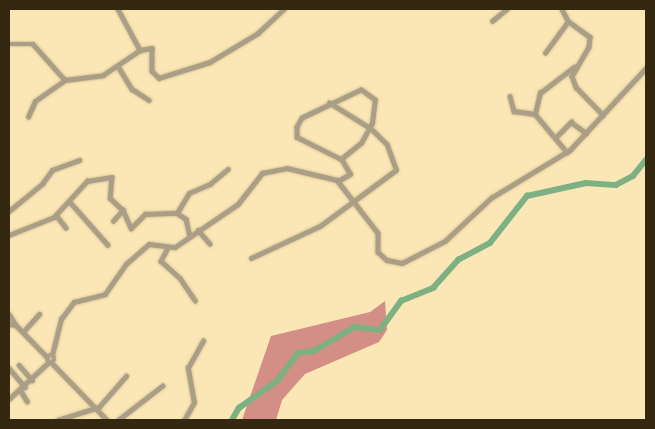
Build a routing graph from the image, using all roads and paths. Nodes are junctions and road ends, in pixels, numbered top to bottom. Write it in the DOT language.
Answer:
graph roads {
  1 [pos="118,9"];
  2 [pos="284,9"];
  3 [pos="507,9"];
  4 [pos="562,9"];
  5 [pos="492,21"];
  6 [pos="568,21"];
  7 [pos="9,44"];
  8 [pos="140,50"];
  9 [pos="545,54"];
  10 [pos="118,66"];
  11 [pos="574,67"];
  12 [pos="646,68"];
  13 [pos="66,80"];
  14 [pos="510,96"];
  15 [pos="149,100"];
  16 [pos="329,103"];
  17 [pos="535,114"];
  18 [pos="603,115"];
  19 [pos="28,117"];
  20 [pos="371,129"];
  21 [pos="586,133"];
  22 [pos="555,138"];
  23 [pos="567,152"];
  24 [pos="341,159"];
  25 [pos="79,160"];
  26 [pos="228,169"];
  27 [pos="338,181"];
  28 [pos="70,202"];
  29 [pos="357,204"];
  30 [pos="123,210"];
  31 [pos="9,211"];
  32 [pos="178,213"];
  33 [pos="56,215"];
  34 [pos="113,221"];
  35 [pos="66,228"];
  36 [pos="198,230"];
  37 [pos="9,236"];
  38 [pos="190,236"];
  39 [pos="210,244"];
  40 [pos="108,245"];
  41 [pos="168,248"];
  42 [pos="252,258"];
  43 [pos="196,300"];
  44 [pos="9,314"];
  45 [pos="39,314"];
  46 [pos="9,324"];
  47 [pos="16,325"];
  48 [pos="23,332"];
  49 [pos="203,341"];
  50 [pos="50,359"];
  51 [pos="19,365"];
  52 [pos="9,368"];
  53 [pos="126,376"];
  54 [pos="32,380"];
  55 [pos="162,386"];
  56 [pos="23,389"];
  57 [pos="9,397"];
  58 [pos="27,401"];
  59 [pos="96,408"];
  60 [pos="58,420"];
  61 [pos="107,420"];
  62 [pos="118,420"];
  63 [pos="184,420"];
  1 -- 8 [label="street"];
  2 -- 8 [label="street"];
  3 -- 5 [label="street"];
  4 -- 6 [label="street"];
  6 -- 9 [label="street"];
  6 -- 11 [label="street"];
  7 -- 13 [label="street"];
  8 -- 10 [label="street"];
  10 -- 13 [label="street"];
  10 -- 15 [label="street"];
  11 -- 17 [label="street"];
  11 -- 18 [label="street"];
  12 -- 18 [label="street"];
  13 -- 19 [label="street"];
  14 -- 17 [label="street"];
  16 -- 20 [label="street"];
  16 -- 20 [label="street"];
  16 -- 24 [label="street"];
  17 -- 22 [label="street"];
  18 -- 21 [label="street"];
  20 -- 24 [label="street"];
  20 -- 29 [label="street"];
  21 -- 22 [label="street"];
  21 -- 23 [label="street"];
  22 -- 23 [label="street"];
  23 -- 29 [label="street"];
  24 -- 27 [label="street"];
  25 -- 31 [label="street"];
  26 -- 32 [label="street"];
  27 -- 29 [label="street"];
  27 -- 36 [label="street"];
  28 -- 30 [label="street"];
  28 -- 33 [label="street"];
  28 -- 40 [label="street"];
  29 -- 42 [label="street"];
  30 -- 32 [label="street"];
  30 -- 34 [label="street"];
  32 -- 38 [label="street"];
  33 -- 35 [label="street"];
  33 -- 37 [label="street"];
  36 -- 38 [label="street"];
  36 -- 39 [label="street"];
  38 -- 41 [label="street"];
  41 -- 43 [label="street"];
  41 -- 50 [label="street"];
  44 -- 47 [label="street"];
  45 -- 48 [label="street"];
  46 -- 47 [label="street"];
  47 -- 48 [label="street"];
  48 -- 50 [label="street"];
  49 -- 63 [label="street"];
  50 -- 54 [label="street"];
  50 -- 59 [label="street"];
  51 -- 54 [label="street"];
  52 -- 56 [label="street"];
  53 -- 59 [label="street"];
  54 -- 56 [label="street"];
  55 -- 62 [label="street"];
  56 -- 57 [label="street"];
  56 -- 58 [label="street"];
  59 -- 60 [label="street"];
  59 -- 61 [label="street"];
}
